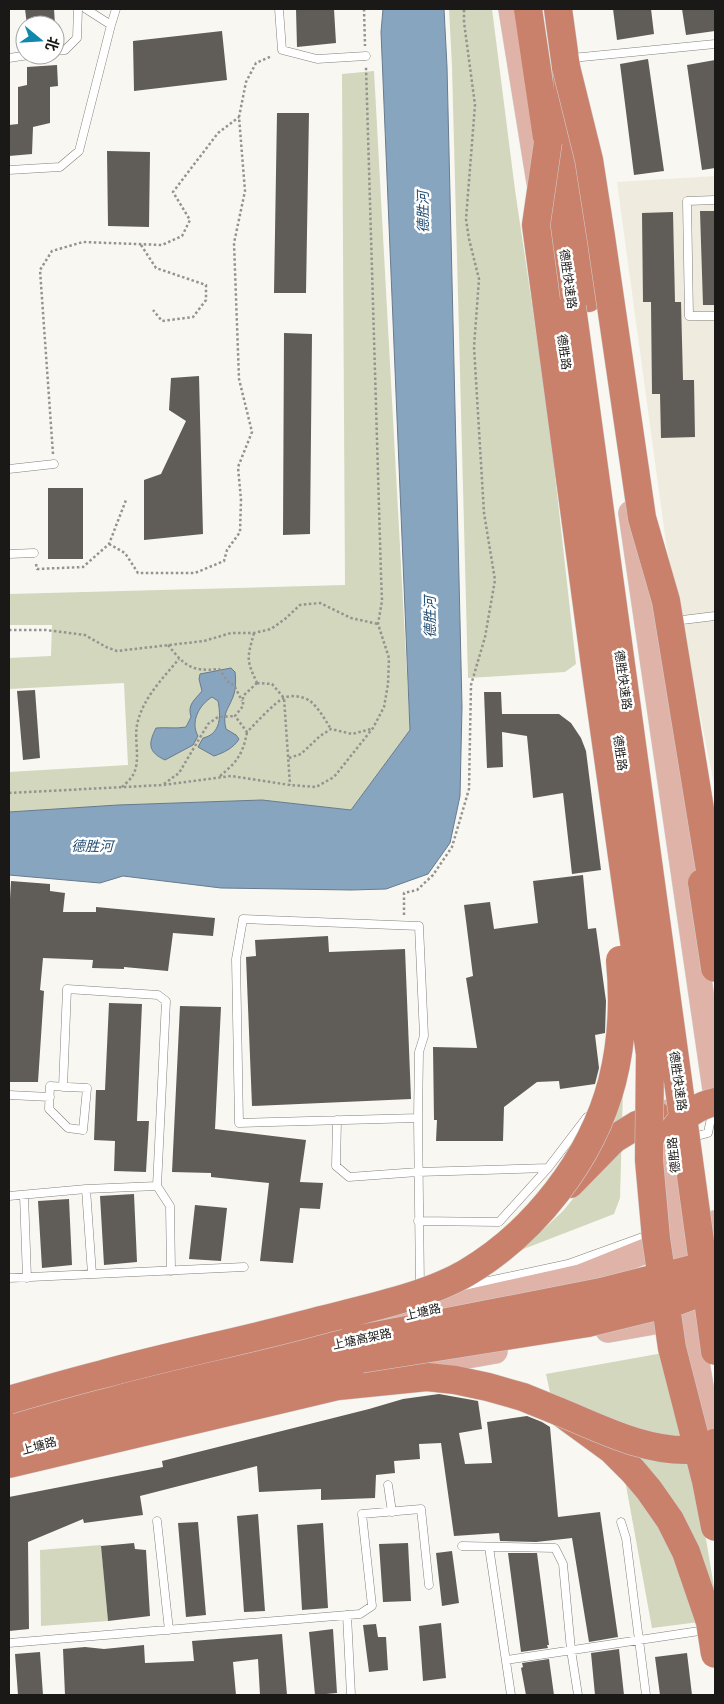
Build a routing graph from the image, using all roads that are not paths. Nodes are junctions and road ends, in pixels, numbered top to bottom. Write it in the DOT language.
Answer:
graph roads {
  1 [pos="78,9"];
  2 [pos="86,9"];
  3 [pos="116,9"];
  4 [pos="279,9"];
  5 [pos="511,9"];
  6 [pos="528,9"];
  7 [pos="558,9"];
  8 [pos="566,9"];
  9 [pos="110,25"];
  10 [pos="715,44"];
  11 [pos="65,50"];
  12 [pos="366,56"];
  13 [pos="569,63"];
  14 [pos="548,142"];
  15 [pos="9,170"];
  16 [pos="715,200"];
  17 [pos="715,316"];
  18 [pos="54,464"];
  19 [pos="9,469"];
  20 [pos="573,496"];
  21 [pos="642,518"];
  22 [pos="34,553"];
  23 [pos="9,554"];
  24 [pos="715,616"];
  25 [pos="647,624"];
  26 [pos="715,901"];
  27 [pos="715,968"];
  28 [pos="626,1053"];
  29 [pos="63,1087"];
  30 [pos="715,1089"];
  31 [pos="715,1094"];
  32 [pos="9,1095"];
  33 [pos="50,1097"];
  34 [pos="597,1102"];
  35 [pos="715,1102"];
  36 [pos="592,1111"];
  37 [pos="669,1111"];
  38 [pos="418,1118"];
  39 [pos="337,1120"];
  40 [pos="715,1124"];
  41 [pos="548,1168"];
  42 [pos="418,1172"];
  43 [pos="158,1186"];
  44 [pos="86,1189"];
  45 [pos="24,1195"];
  46 [pos="9,1196"];
  47 [pos="653,1198"];
  48 [pos="542,1210"];
  49 [pos="715,1212"];
  50 [pos="418,1221"];
  51 [pos="715,1223"];
  52 [pos="675,1228"];
  53 [pos="715,1261"];
  54 [pos="244,1267"];
  55 [pos="171,1271"];
  56 [pos="92,1274"];
  57 [pos="9,1278"];
  58 [pos="27,1278"];
  59 [pos="715,1286"];
  60 [pos="421,1304"];
  61 [pos="715,1308"];
  62 [pos="678,1313"];
  63 [pos="254,1339"];
  64 [pos="191,1341"];
  65 [pos="715,1352"];
  66 [pos="715,1366"];
  67 [pos="9,1400"];
  68 [pos="9,1410"];
  69 [pos="560,1412"];
  70 [pos="9,1420"];
  71 [pos="9,1442"];
  72 [pos="715,1443"];
  73 [pos="9,1454"];
  74 [pos="9,1464"];
  75 [pos="715,1469"];
  76 [pos="388,1485"];
  77 [pos="392,1512"];
  78 [pos="157,1521"];
  79 [pos="621,1522"];
  80 [pos="715,1527"];
  81 [pos="462,1546"];
  82 [pos="489,1547"];
  83 [pos="429,1585"];
  84 [pos="347,1616"];
  85 [pos="715,1628"];
  86 [pos="169,1630"];
  87 [pos="639,1640"];
  88 [pos="9,1644"];
  89 [pos="571,1650"];
  90 [pos="715,1654"];
  91 [pos="506,1660"];
  92 [pos="352,1695"];
  93 [pos="511,1695"];
  94 [pos="578,1695"];
  95 [pos="646,1695"];
  1 -- 11 [label="lane"];
  2 -- 9 [label="lane"];
  3 -- 9 [label="lane"];
  4 -- 12 [label="lane"];
  5 -- 37 [label="main road, 德胜路"];
  6 -- 14 [label="highway, 德胜快速路"];
  7 -- 13 [label="highway, 德胜快速路"];
  8 -- 13 [label="main road"];
  9 -- 15 [label="lane"];
  10 -- 13 [label="lane"];
  13 -- 21 [label="highway, bridge"];
  13 -- 25 [label="main road"];
  13 -- 49 [label="highway, 德胜快速路, bridge"];
  14 -- 20 [label="highway, bridge"];
  14 -- 65 [label="highway, 德胜快速路, bridge"];
  16 -- 17 [label="lane"];
  18 -- 19 [label="lane"];
  20 -- 47 [label="highway, bridge"];
  20 -- 48 [label="highway, bridge"];
  21 -- 26 [label="highway, bridge"];
  21 -- 27 [label="highway, bridge"];
  22 -- 23 [label="lane"];
  24 -- 25 [label="lane"];
  25 -- 30 [label="main road"];
  28 -- 34 [label="lane"];
  29 -- 33 [label="lane"];
  29 -- 33 [label="lane"];
  29 -- 43 [label="lane"];
  31 -- 37 [label="lane"];
  32 -- 33 [label="lane"];
  35 -- 47 [label="highway, bridge"];
  36 -- 41 [label="lane"];
  37 -- 52 [label="main road, 德胜路"];
  38 -- 39 [label="lane"];
  38 -- 39 [label="lane"];
  38 -- 42 [label="lane"];
  39 -- 42 [label="lane"];
  40 -- 48 [label="highway, bridge"];
  41 -- 42 [label="lane"];
  41 -- 50 [label="lane"];
  42 -- 50 [label="lane"];
  43 -- 44 [label="lane"];
  43 -- 55 [label="lane"];
  44 -- 45 [label="lane"];
  44 -- 56 [label="lane"];
  45 -- 46 [label="lane"];
  45 -- 58 [label="lane"];
  47 -- 62 [label="highway, bridge"];
  48 -- 67 [label="highway, bridge"];
  50 -- 60 [label="lane"];
  51 -- 52 [label="main road, 上塘路"];
  52 -- 60 [label="main road, 上塘路"];
  52 -- 62 [label="main road, 德胜路"];
  53 -- 70 [label="highway, 上塘高架路, bridge"];
  54 -- 55 [label="lane"];
  55 -- 56 [label="lane"];
  56 -- 58 [label="lane"];
  57 -- 58 [label="lane"];
  59 -- 71 [label="highway, 上塘高架路, bridge"];
  60 -- 63 [label="main road, 上塘路"];
  61 -- 62 [label="main road, 上塘路"];
  62 -- 66 [label="highway"];
  62 -- 73 [label="main road, 上塘路"];
  62 -- 75 [label="main road, 德胜路"];
  62 -- 80 [label="highway, bridge"];
  63 -- 64 [label="main road"];
  63 -- 68 [label="main road, 上塘路"];
  69 -- 72 [label="highway, bridge"];
  69 -- 74 [label="highway"];
  69 -- 90 [label="highway, bridge"];
  76 -- 77 [label="lane"];
  77 -- 83 [label="lane"];
  77 -- 84 [label="lane"];
  78 -- 86 [label="lane"];
  79 -- 87 [label="lane"];
  81 -- 82 [label="lane"];
  82 -- 89 [label="lane"];
  82 -- 91 [label="lane"];
  84 -- 86 [label="lane"];
  84 -- 92 [label="lane"];
  85 -- 87 [label="lane"];
  86 -- 88 [label="lane"];
  87 -- 89 [label="lane"];
  87 -- 95 [label="lane"];
  89 -- 91 [label="lane"];
  89 -- 94 [label="lane"];
  91 -- 93 [label="lane"];
}
